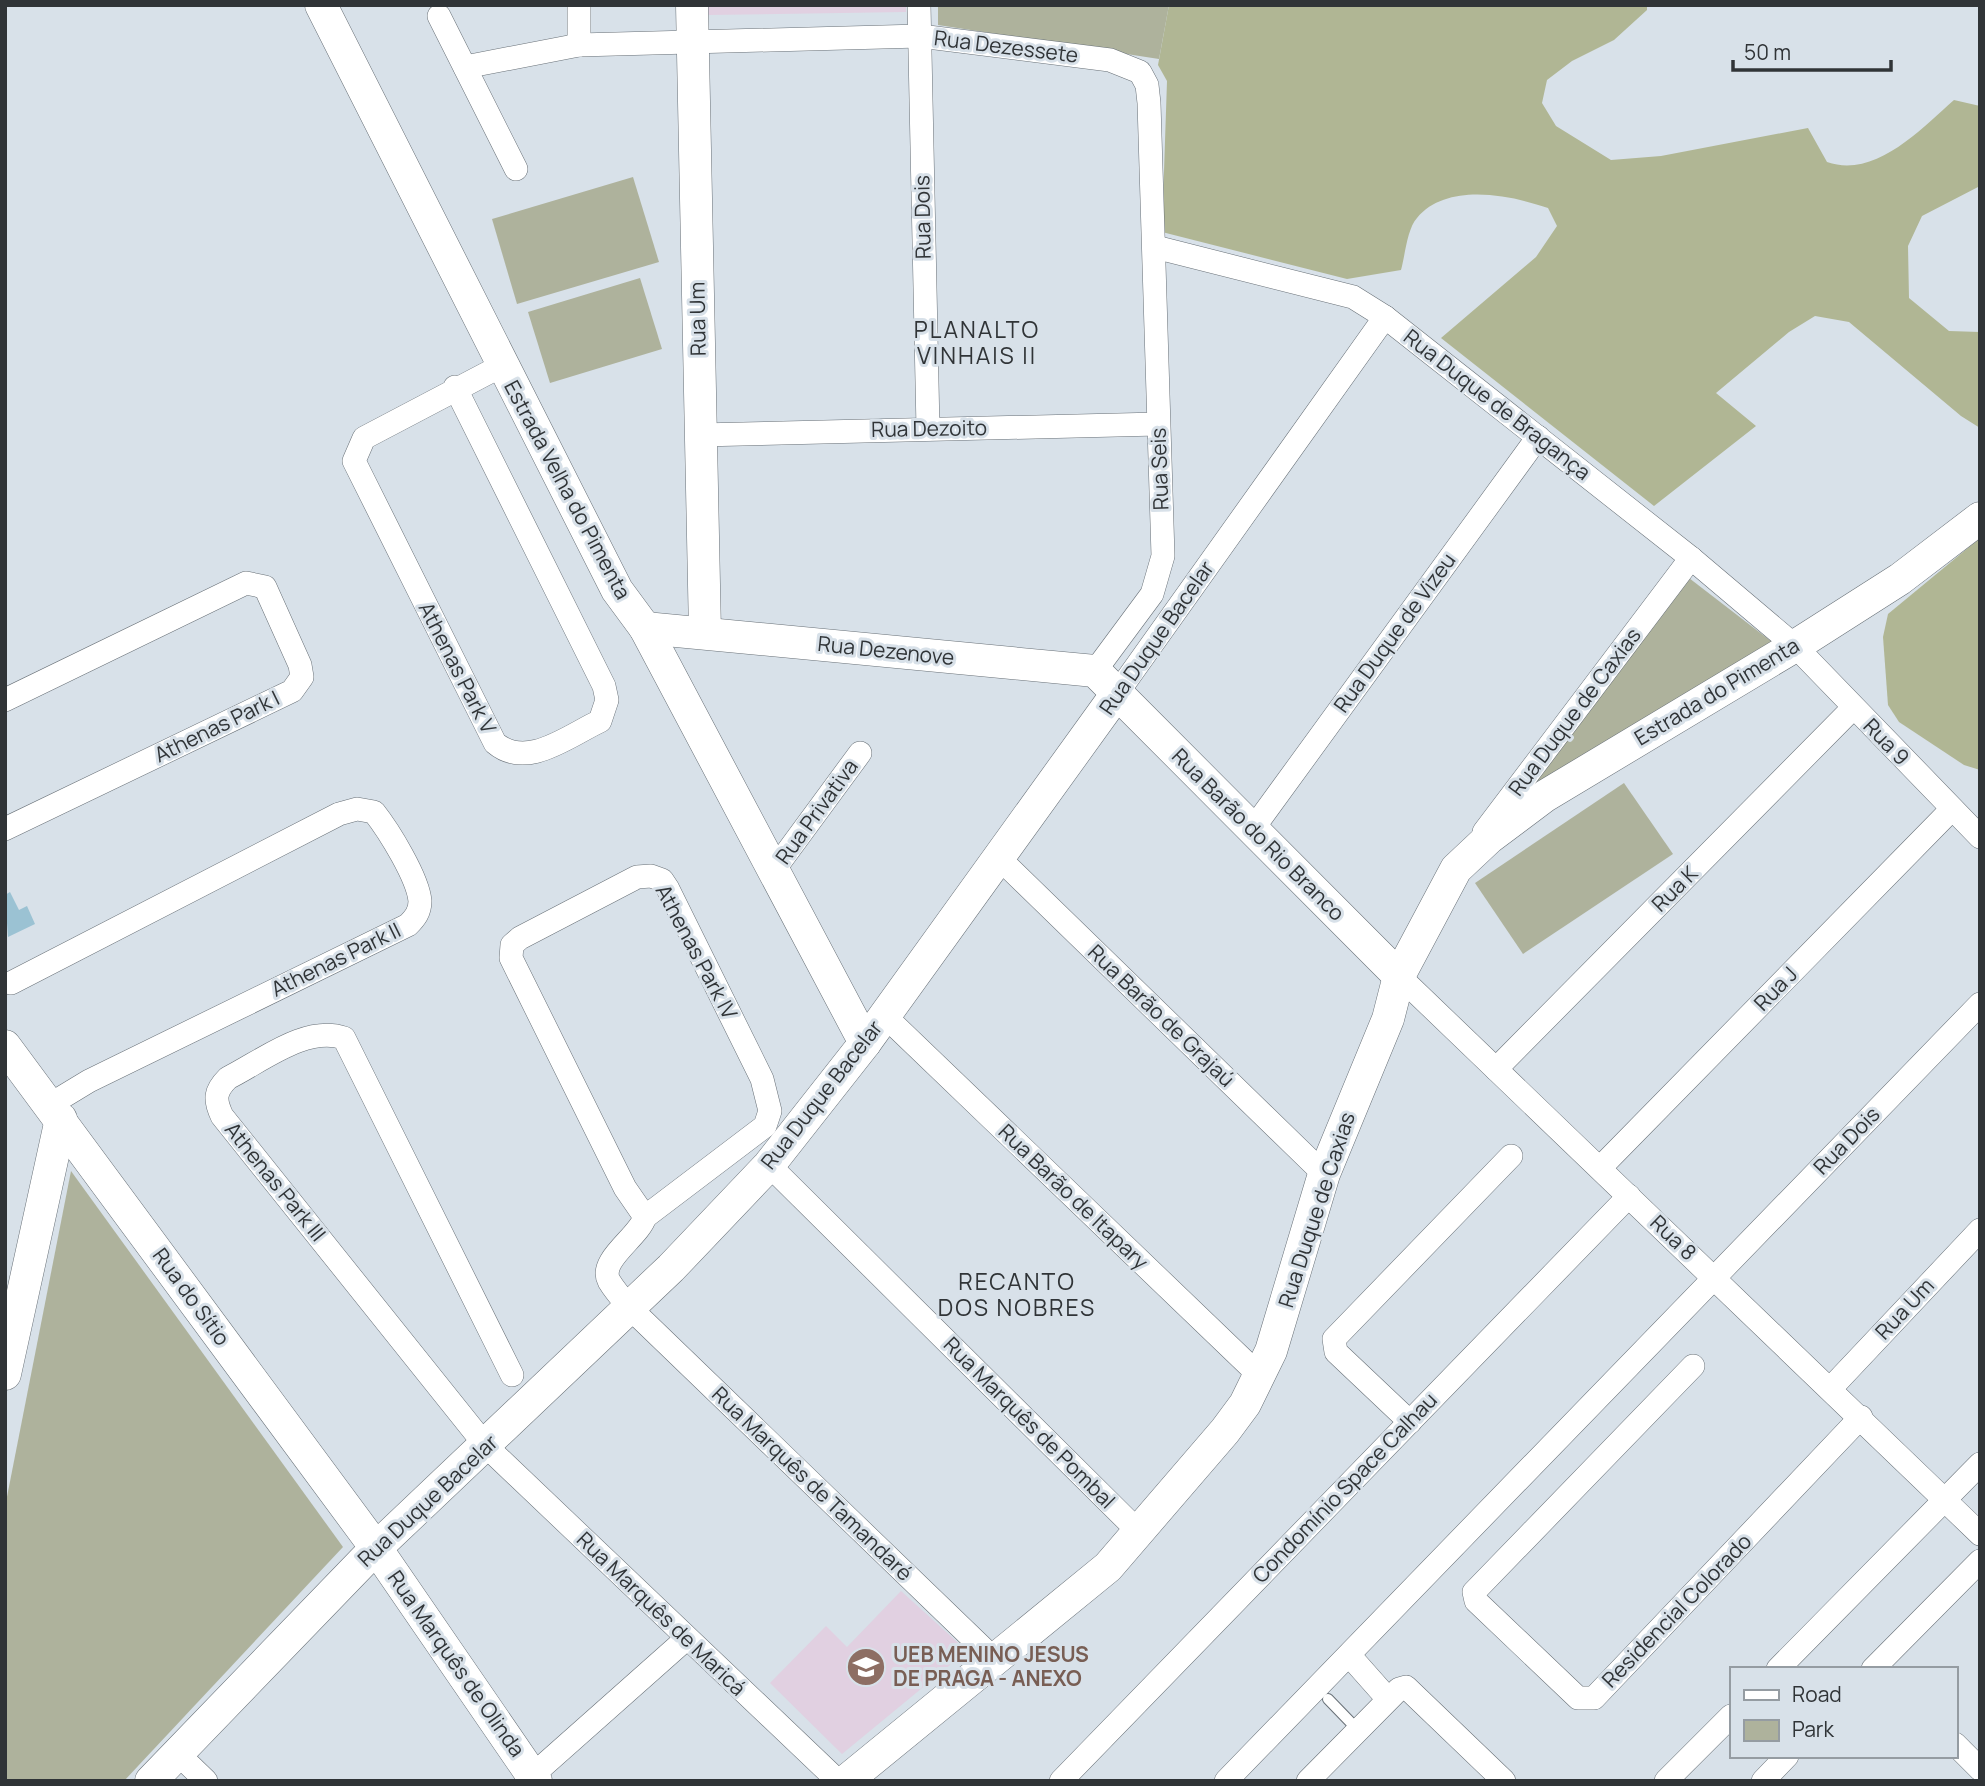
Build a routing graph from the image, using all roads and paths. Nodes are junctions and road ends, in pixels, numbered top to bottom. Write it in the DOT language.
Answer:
graph roads {
  1 [pos="321,5"];
  2 [pos="579,5"];
  3 [pos="692,5"];
  4 [pos="919,5"];
  5 [pos="439,16"];
  6 [pos="920,36"];
  7 [pos="693,42"];
  8 [pos="579,45"];
  9 [pos="465,66"];
  10 [pos="516,169"];
  11 [pos="1155,247"];
  12 [pos="1385,317"];
  13 [pos="501,366"];
  14 [pos="455,387"];
  15 [pos="1158,424"];
  16 [pos="928,429"];
  17 [pos="700,435"];
  18 [pos="1538,437"];
  19 [pos="1980,518"];
  20 [pos="1692,558"];
  21 [pos="645,628"];
  22 [pos="705,634"];
  23 [pos="1795,646"];
  24 [pos="1107,681"];
  25 [pos="5,701"];
  26 [pos="1853,708"];
  27 [pos="860,753"];
  28 [pos="1952,809"];
  29 [pos="5,829"];
  30 [pos="1252,830"];
  31 [pos="1980,836"];
  32 [pos="999,858"];
  33 [pos="1456,869"];
  34 [pos="774,870"];
  35 [pos="1399,976"];
  36 [pos="11,983"];
  37 [pos="1980,1004"];
  38 [pos="885,1016"];
  39 [pos="865,1043"];
  40 [pos="5,1046"];
  41 [pos="1496,1069"];
  42 [pos="56,1111"];
  43 [pos="1511,1156"];
  44 [pos="769,1165"];
  45 [pos="1600,1168"];
  46 [pos="1324,1174"];
  47 [pos="1629,1196"];
  48 [pos="645,1217"];
  49 [pos="1980,1230"];
  50 [pos="1715,1278"];
  51 [pos="630,1308"];
  52 [pos="1693,1366"];
  53 [pos="5,1374"];
  54 [pos="512,1375"];
  55 [pos="1261,1377"];
  56 [pos="1831,1388"];
  57 [pos="1861,1417"];
  58 [pos="1410,1422"];
  59 [pos="486,1446"];
  60 [pos="1980,1465"];
  61 [pos="1946,1500"];
  62 [pos="1140,1533"];
  63 [pos="1980,1534"];
  64 [pos="376,1548"];
  65 [pos="1980,1561"];
  66 [pos="686,1639"];
  67 [pos="1349,1655"];
  68 [pos="995,1660"];
  69 [pos="1780,1667"];
  70 [pos="1878,1667"];
  71 [pos="1323,1693"];
  72 [pos="1388,1699"];
  73 [pos="1730,1717"];
  74 [pos="1358,1730"];
  75 [pos="1957,1746"];
  76 [pos="176,1752"];
  77 [pos="1785,1758"];
  78 [pos="1980,1769"];
  79 [pos="1680,1776"];
  80 [pos="532,1779"];
  81 [pos="151,1781"];
  82 [pos="206,1781"];
  83 [pos="838,1781"];
  84 [pos="846,1781"];
  85 [pos="1062,1781"];
  86 [pos="1226,1781"];
  87 [pos="1308,1781"];
  88 [pos="1504,1781"];
  89 [pos="1763,1781"];
  1 -- 13 [label="main road, Estrada Velha do Pimenta"];
  2 -- 8 [label="street"];
  3 -- 7 [label="main road, Rua Um"];
  4 -- 6 [label="street, Rua Dois"];
  5 -- 9 [label="street"];
  6 -- 7 [label="street, Rua Dezessete"];
  6 -- 11 [label="street, Rua Dezessete"];
  6 -- 16 [label="street, Rua Dois"];
  7 -- 8 [label="street, Rua Dezessete"];
  7 -- 17 [label="main road, Rua Um"];
  8 -- 9 [label="street, Rua Dezessete"];
  9 -- 10 [label="street"];
  11 -- 12 [label="street, Rua Duque de Bragança"];
  11 -- 15 [label="street, Rua Seis"];
  12 -- 18 [label="street, Rua Duque de Bragança"];
  12 -- 24 [label="street, Rua Duque Bacelar"];
  13 -- 14 [label="street, Athenas Park V"];
  13 -- 21 [label="main road, Estrada Velha do Pimenta"];
  14 -- 14 [label="street, Athenas Park V"];
  15 -- 16 [label="street, Rua Dezoito"];
  15 -- 24 [label="street, Rua Seis"];
  16 -- 17 [label="street, Rua Dezoito"];
  17 -- 22 [label="main road, Rua Um"];
  18 -- 20 [label="street, Rua Duque de Bragança"];
  18 -- 30 [label="street, Rua Duque de Vizeu"];
  19 -- 23 [label="main road, Estrada do Pimenta"];
  20 -- 23 [label="street, Rua Duque de Bragança"];
  20 -- 33 [label="street, Rua Duque de Caxias"];
  21 -- 22 [label="main road, Rua Dezenove"];
  21 -- 34 [label="main road, Estrada Velha do Pimenta"];
  22 -- 24 [label="main road, Rua Dezenove"];
  23 -- 26 [label="street, Rua 9"];
  23 -- 33 [label="main road, Estrada do Pimenta"];
  24 -- 30 [label="main road, Rua Barão do Rio Branco"];
  24 -- 32 [label="main road, Rua Duque Bacelar"];
  25 -- 29 [label="street, Athenas Park I"];
  26 -- 28 [label="street, Rua 9"];
  26 -- 41 [label="street, Rua K"];
  27 -- 34 [label="street, Rua Privativa"];
  28 -- 31 [label="street, Rua 9"];
  28 -- 45 [label="street, Rua J"];
  30 -- 35 [label="main road, Rua Barão do Rio Branco"];
  32 -- 38 [label="main road, Rua Duque Bacelar"];
  32 -- 46 [label="street, Rua Barão de Grajaú"];
  33 -- 35 [label="main road, Rua Duque de Caxias"];
  34 -- 39 [label="main road, Estrada Velha do Pimenta"];
  35 -- 41 [label="street, Rua 8"];
  35 -- 46 [label="main road, Rua Duque de Caxias"];
  36 -- 42 [label="street, Athenas Park II"];
  37 -- 50 [label="street, Rua Dois"];
  38 -- 39 [label="main road, Rua Duque Bacelar"];
  38 -- 55 [label="street, Rua Barão de Itapary"];
  39 -- 44 [label="main road, Rua Duque Bacelar"];
  40 -- 42 [label="main road, Rua do Sítio"];
  41 -- 45 [label="street, Rua 8"];
  42 -- 53 [label="main road"];
  42 -- 64 [label="main road, Rua do Sítio"];
  43 -- 58 [label="street"];
  44 -- 51 [label="main road, Rua Duque Bacelar"];
  44 -- 62 [label="street, Rua Marquês de Pombal"];
  45 -- 47 [label="street, Rua 8"];
  46 -- 55 [label="main road, Rua Duque de Caxias"];
  47 -- 50 [label="street, Rua 8"];
  47 -- 58 [label="street, Condomínio Space Calhau"];
  48 -- 48 [label="street, Athenas Park IV"];
  48 -- 51 [label="street, Athenas Park IV"];
  49 -- 56 [label="street, Rua Um"];
  50 -- 56 [label="street, Rua 8"];
  50 -- 67 [label="street, Rua Dois"];
  51 -- 59 [label="main road, Rua Duque Bacelar"];
  51 -- 68 [label="street, Rua Marquês de Tamandaré"];
  52 -- 57 [label="street, Residencial Colorado"];
  54 -- 59 [label="street, Athenas Park III"];
  55 -- 62 [label="main road, Rua Duque de Caxias"];
  56 -- 57 [label="street, Rua 8"];
  57 -- 61 [label="street, Rua 8"];
  58 -- 85 [label="street, Condomínio Space Calhau"];
  59 -- 64 [label="main road, Rua Duque Bacelar"];
  59 -- 66 [label="street, Rua Marquês de Maricá"];
  60 -- 61 [label="street"];
  61 -- 63 [label="street, Rua 8"];
  61 -- 69 [label="street"];
  62 -- 68 [label="main road, Rua Duque de Caxias"];
  64 -- 76 [label="main road, Rua Duque Bacelar"];
  64 -- 80 [label="main road, Rua Marquês de Olinda"];
  65 -- 70 [label="street"];
  66 -- 80 [label="street"];
  66 -- 83 [label="street, Rua Marquês de Maricá"];
  67 -- 71 [label="street, Rua Dois"];
  67 -- 72 [label="street"];
  68 -- 84 [label="main road, Rua Duque de Caxias"];
  71 -- 74 [label="lane"];
  71 -- 86 [label="street, Rua Dois"];
  72 -- 74 [label="street"];
  72 -- 88 [label="street"];
  73 -- 79 [label="street"];
  74 -- 87 [label="street"];
  75 -- 78 [label="street"];
  76 -- 81 [label="main road, Rua Duque Bacelar"];
  76 -- 82 [label="street"];
  77 -- 89 [label="street"];
}
